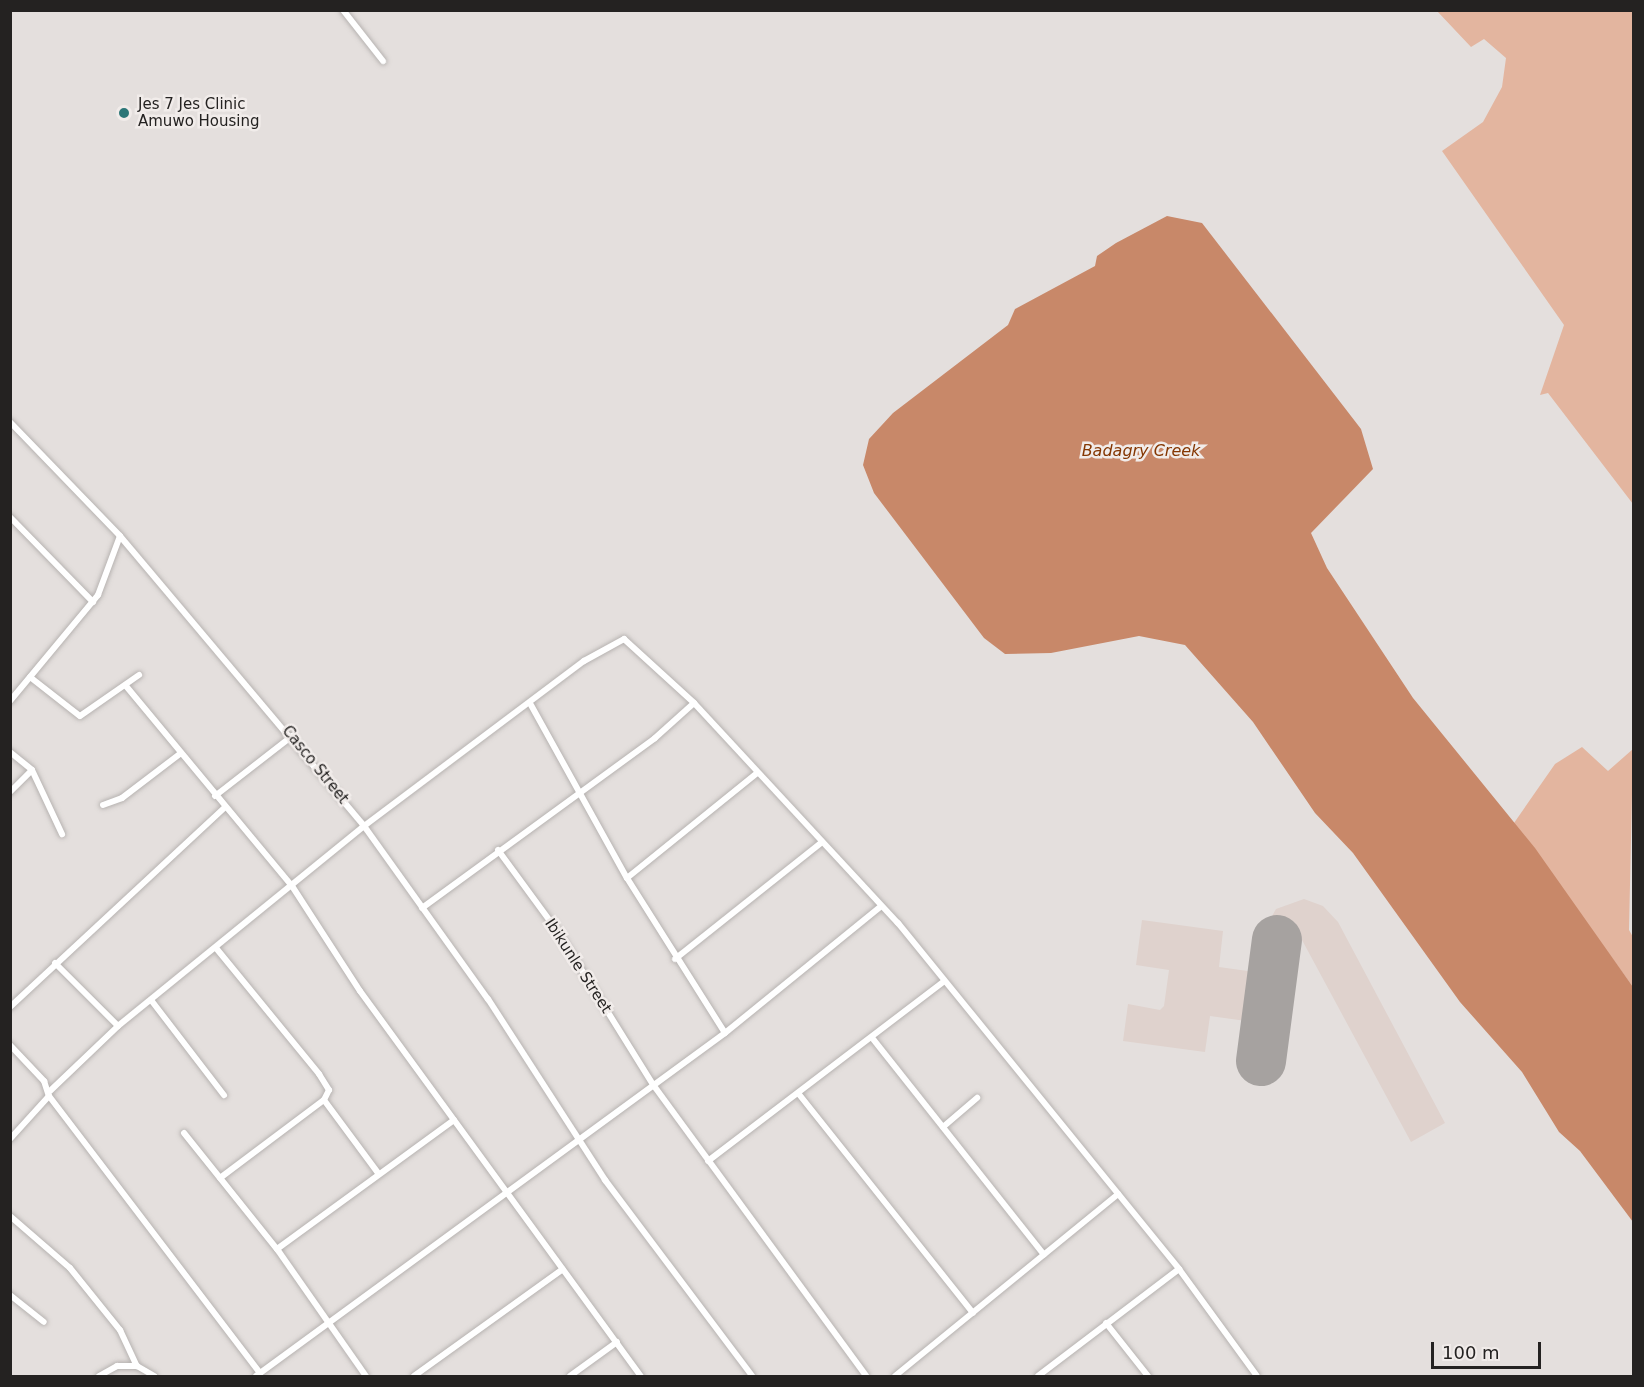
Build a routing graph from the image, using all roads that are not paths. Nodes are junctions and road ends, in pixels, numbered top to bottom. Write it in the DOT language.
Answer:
graph roads {
  1 [pos="343,10"];
  2 [pos="383,61"];
  3 [pos="10,422"];
  4 [pos="10,517"];
  5 [pos="120,536"];
  6 [pos="93,602"];
  7 [pos="139,675"];
  8 [pos="30,677"];
  9 [pos="126,686"];
  10 [pos="10,701"];
  11 [pos="694,703"];
  12 [pos="531,705"];
  13 [pos="292,736"];
  14 [pos="10,752"];
  15 [pos="181,753"];
  16 [pos="32,770"];
  17 [pos="757,773"];
  18 [pos="579,790"];
  19 [pos="10,792"];
  20 [pos="216,796"];
  21 [pos="103,806"];
  22 [pos="225,807"];
  23 [pos="364,826"];
  24 [pos="62,834"];
  25 [pos="822,842"];
  26 [pos="498,850"];
  27 [pos="627,878"];
  28 [pos="292,886"];
  29 [pos="881,906"];
  30 [pos="422,908"];
  31 [pos="216,948"];
  32 [pos="675,958"];
  33 [pos="55,963"];
  34 [pos="944,981"];
  35 [pos="151,1000"];
  36 [pos="10,1007"];
  37 [pos="118,1026"];
  38 [pos="725,1033"];
  39 [pos="873,1039"];
  40 [pos="10,1045"];
  41 [pos="654,1086"];
  42 [pos="49,1093"];
  43 [pos="798,1093"];
  44 [pos="224,1095"];
  45 [pos="977,1098"];
  46 [pos="324,1101"];
  47 [pos="454,1120"];
  48 [pos="943,1127"];
  49 [pos="184,1133"];
  50 [pos="10,1139"];
  51 [pos="578,1140"];
  52 [pos="708,1161"];
  53 [pos="378,1173"];
  54 [pos="220,1178"];
  55 [pos="507,1194"];
  56 [pos="1118,1194"];
  57 [pos="10,1216"];
  58 [pos="277,1249"];
  59 [pos="1044,1255"];
  60 [pos="563,1269"];
  61 [pos="1179,1269"];
  62 [pos="10,1295"];
  63 [pos="973,1313"];
  64 [pos="44,1322"];
  65 [pos="1106,1323"];
  66 [pos="328,1324"];
  67 [pos="617,1342"];
  68 [pos="137,1366"];
  69 [pos="258,1375"];
  70 [pos="99,1377"];
  71 [pos="154,1377"];
  72 [pos="366,1377"];
  73 [pos="414,1377"];
  74 [pos="570,1377"];
  75 [pos="641,1377"];
  76 [pos="752,1377"];
  77 [pos="866,1377"];
  78 [pos="895,1377"];
  79 [pos="1038,1377"];
  80 [pos="1148,1377"];
  81 [pos="1257,1377"];
  1 -- 2 [label="street"];
  3 -- 5 [label="street, Casco Street"];
  4 -- 6 [label="street"];
  5 -- 6 [label="street"];
  5 -- 13 [label="street, Casco Street"];
  6 -- 8 [label="street"];
  7 -- 9 [label="street"];
  8 -- 9 [label="street"];
  8 -- 10 [label="street"];
  9 -- 15 [label="street"];
  11 -- 12 [label="street"];
  11 -- 17 [label="street"];
  11 -- 18 [label="street"];
  12 -- 18 [label="street"];
  12 -- 23 [label="street"];
  13 -- 20 [label="street"];
  13 -- 23 [label="street, Casco Street"];
  14 -- 16 [label="street"];
  15 -- 20 [label="street"];
  15 -- 21 [label="street"];
  16 -- 19 [label="street"];
  16 -- 24 [label="street"];
  17 -- 25 [label="street"];
  17 -- 27 [label="street"];
  18 -- 26 [label="street"];
  18 -- 27 [label="street"];
  20 -- 22 [label="street"];
  22 -- 28 [label="street"];
  22 -- 33 [label="street"];
  23 -- 28 [label="street"];
  23 -- 30 [label="street, Casco Street"];
  25 -- 29 [label="street"];
  25 -- 32 [label="street"];
  26 -- 30 [label="street"];
  26 -- 41 [label="street, Ibikunle Street"];
  27 -- 32 [label="street"];
  28 -- 31 [label="street"];
  28 -- 47 [label="street"];
  29 -- 34 [label="street"];
  29 -- 38 [label="street"];
  30 -- 51 [label="street, Casco Street"];
  31 -- 35 [label="street"];
  31 -- 46 [label="street"];
  32 -- 38 [label="street"];
  33 -- 36 [label="street"];
  33 -- 37 [label="street"];
  34 -- 39 [label="street"];
  34 -- 56 [label="street"];
  35 -- 37 [label="street"];
  35 -- 44 [label="street"];
  37 -- 42 [label="street"];
  38 -- 41 [label="street"];
  39 -- 43 [label="street"];
  39 -- 48 [label="street"];
  40 -- 42 [label="street"];
  41 -- 51 [label="street"];
  41 -- 52 [label="street, Ibikunle Street"];
  42 -- 50 [label="street"];
  42 -- 69 [label="street"];
  43 -- 52 [label="street"];
  43 -- 63 [label="street"];
  45 -- 48 [label="street"];
  46 -- 53 [label="street"];
  46 -- 54 [label="street"];
  47 -- 53 [label="street"];
  47 -- 55 [label="street"];
  48 -- 59 [label="street"];
  49 -- 54 [label="street"];
  51 -- 55 [label="street"];
  51 -- 76 [label="street, Casco Street"];
  52 -- 77 [label="street, Ibikunle Street"];
  53 -- 58 [label="street"];
  54 -- 58 [label="street"];
  55 -- 60 [label="street"];
  55 -- 66 [label="street"];
  56 -- 59 [label="street"];
  56 -- 61 [label="street"];
  57 -- 68 [label="street"];
  58 -- 66 [label="street"];
  59 -- 63 [label="street"];
  60 -- 67 [label="street"];
  60 -- 73 [label="street"];
  61 -- 65 [label="street"];
  61 -- 81 [label="street"];
  62 -- 64 [label="street"];
  63 -- 78 [label="street"];
  65 -- 79 [label="street"];
  65 -- 80 [label="street"];
  66 -- 69 [label="street"];
  66 -- 72 [label="street"];
  67 -- 74 [label="street"];
  67 -- 75 [label="street"];
  68 -- 70 [label="street"];
  68 -- 71 [label="street"];
}
